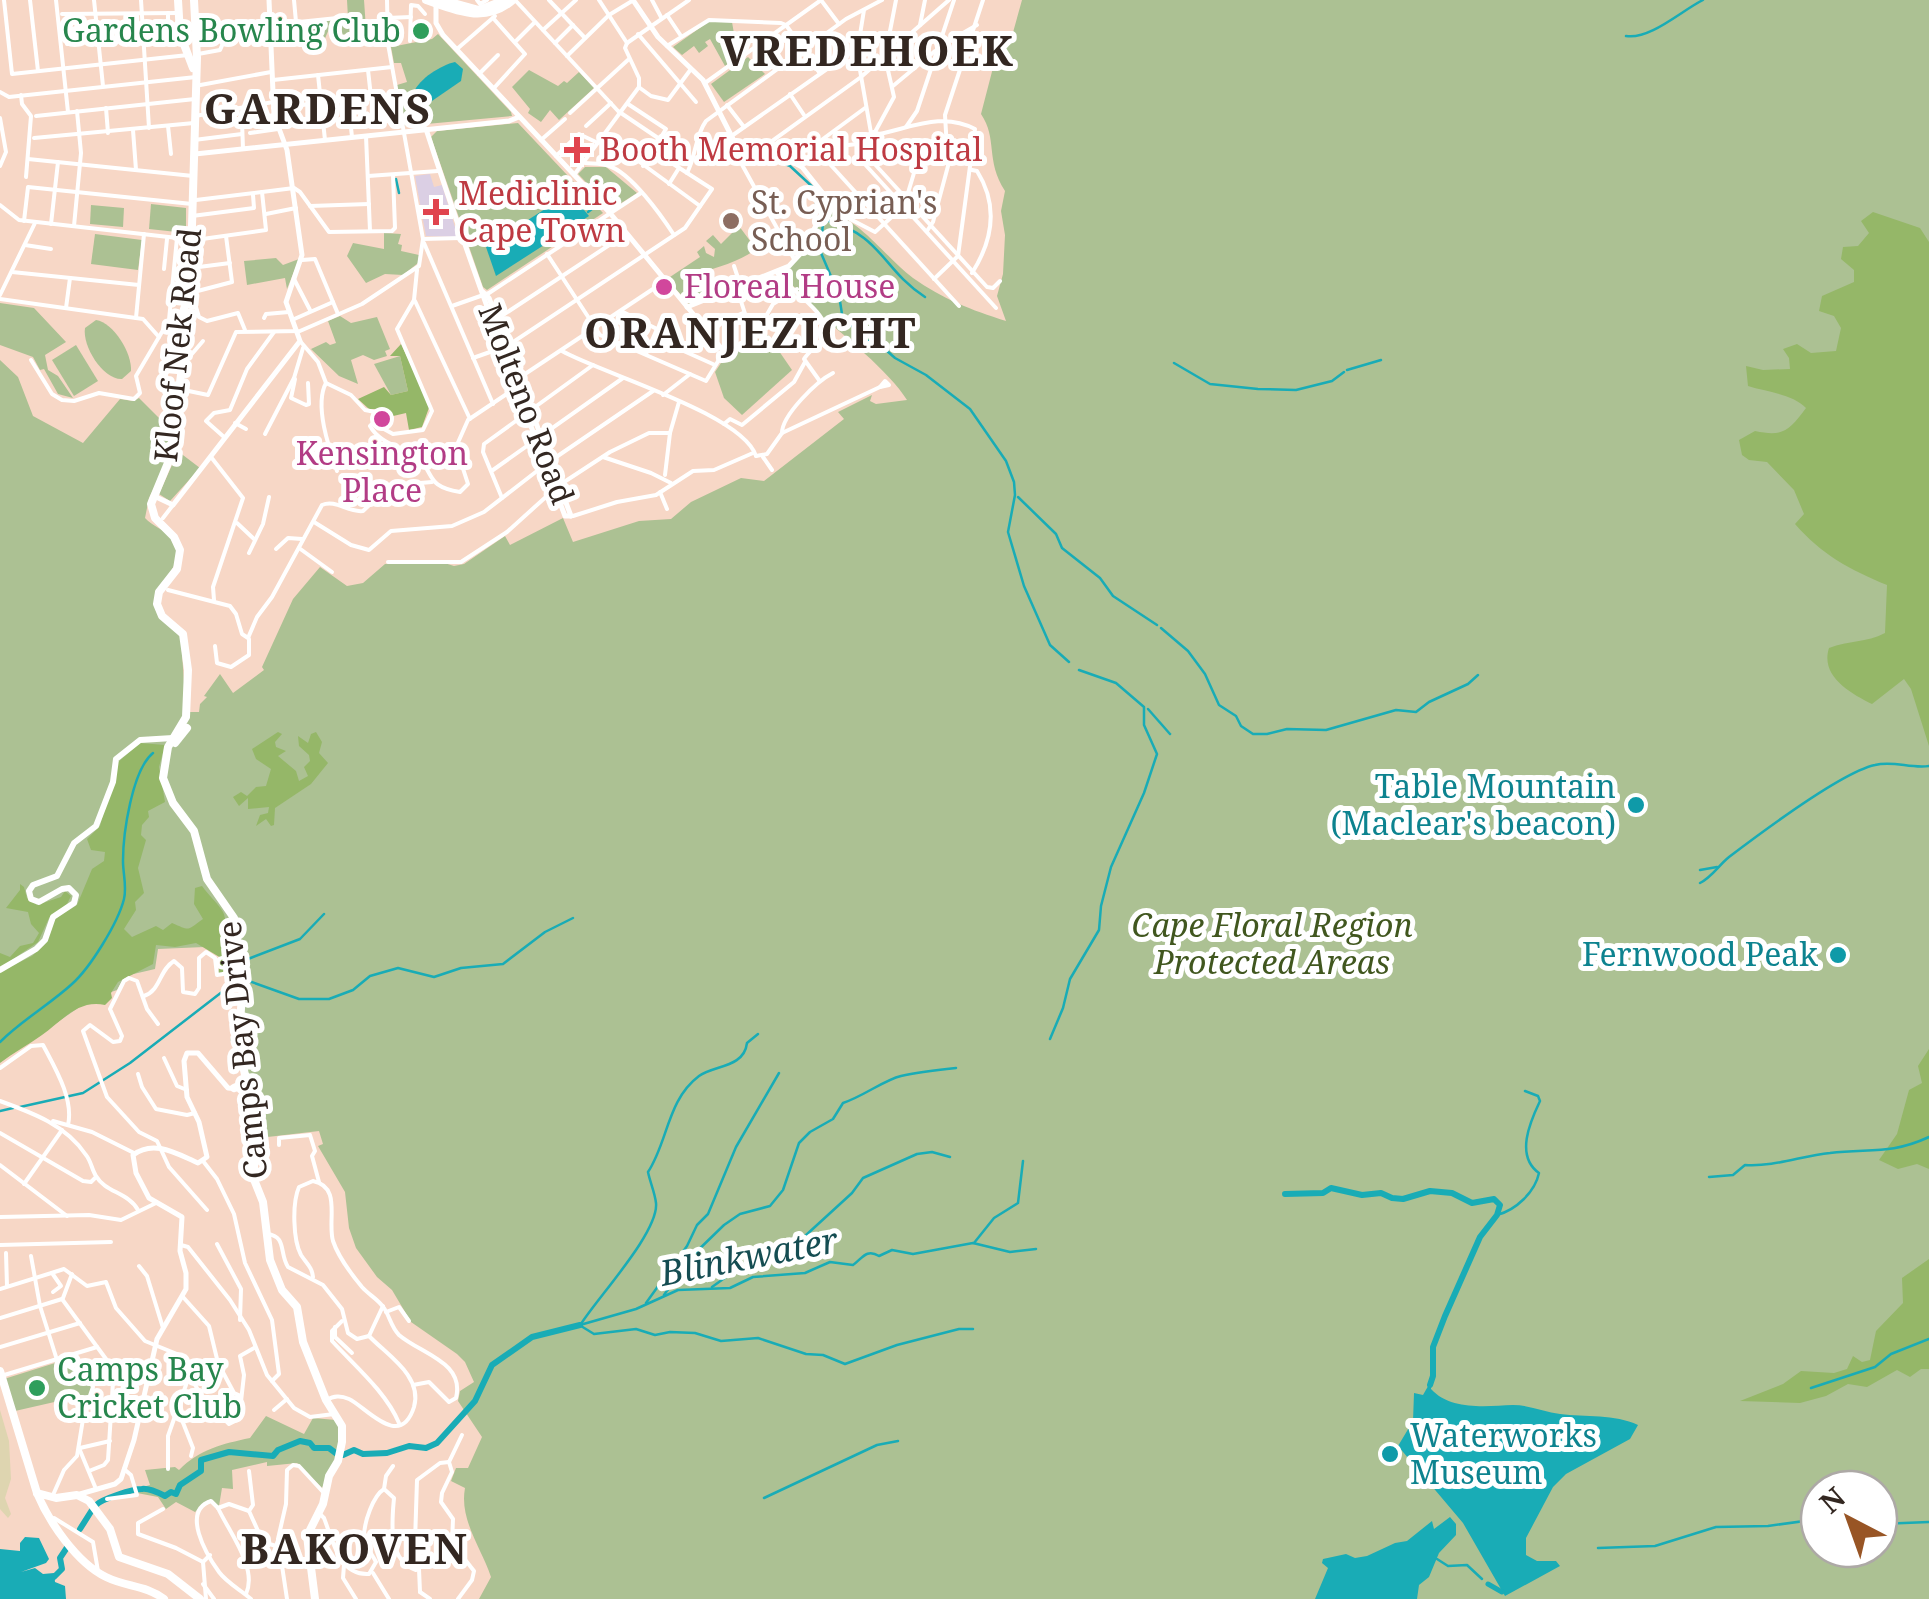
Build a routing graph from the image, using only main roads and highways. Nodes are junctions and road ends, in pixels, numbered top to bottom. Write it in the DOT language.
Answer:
graph roads {
  1 [pos="178,0"];
  2 [pos="194,0"];
  3 [pos="435,1"];
  4 [pos="509,2"];
  5 [pos="187,53"];
  6 [pos="180,733"];
  7 [pos="0,970"];
  8 [pos="248,1084"];
  9 [pos="234,1088"];
  10 [pos="1,1373"];
  11 [pos="37,1494"];
  12 [pos="164,1599"];
  13 [pos="203,1599"];
  14 [pos="315,1599"];
  1 -- 5 [label="main road"];
  2 -- 5 [label="main road"];
  3 -- 4 [label="main road"];
  5 -- 6 [label="main road, Kloof Nek Road"];
  6 -- 7 [label="main road"];
  6 -- 8 [label="main road, Camps Bay Drive"];
  8 -- 9 [label="main road"];
  8 -- 14 [label="main road, Camps Bay Drive"];
  10 -- 11 [label="main road"];
  11 -- 12 [label="main road"];
  11 -- 13 [label="main road"];
}
